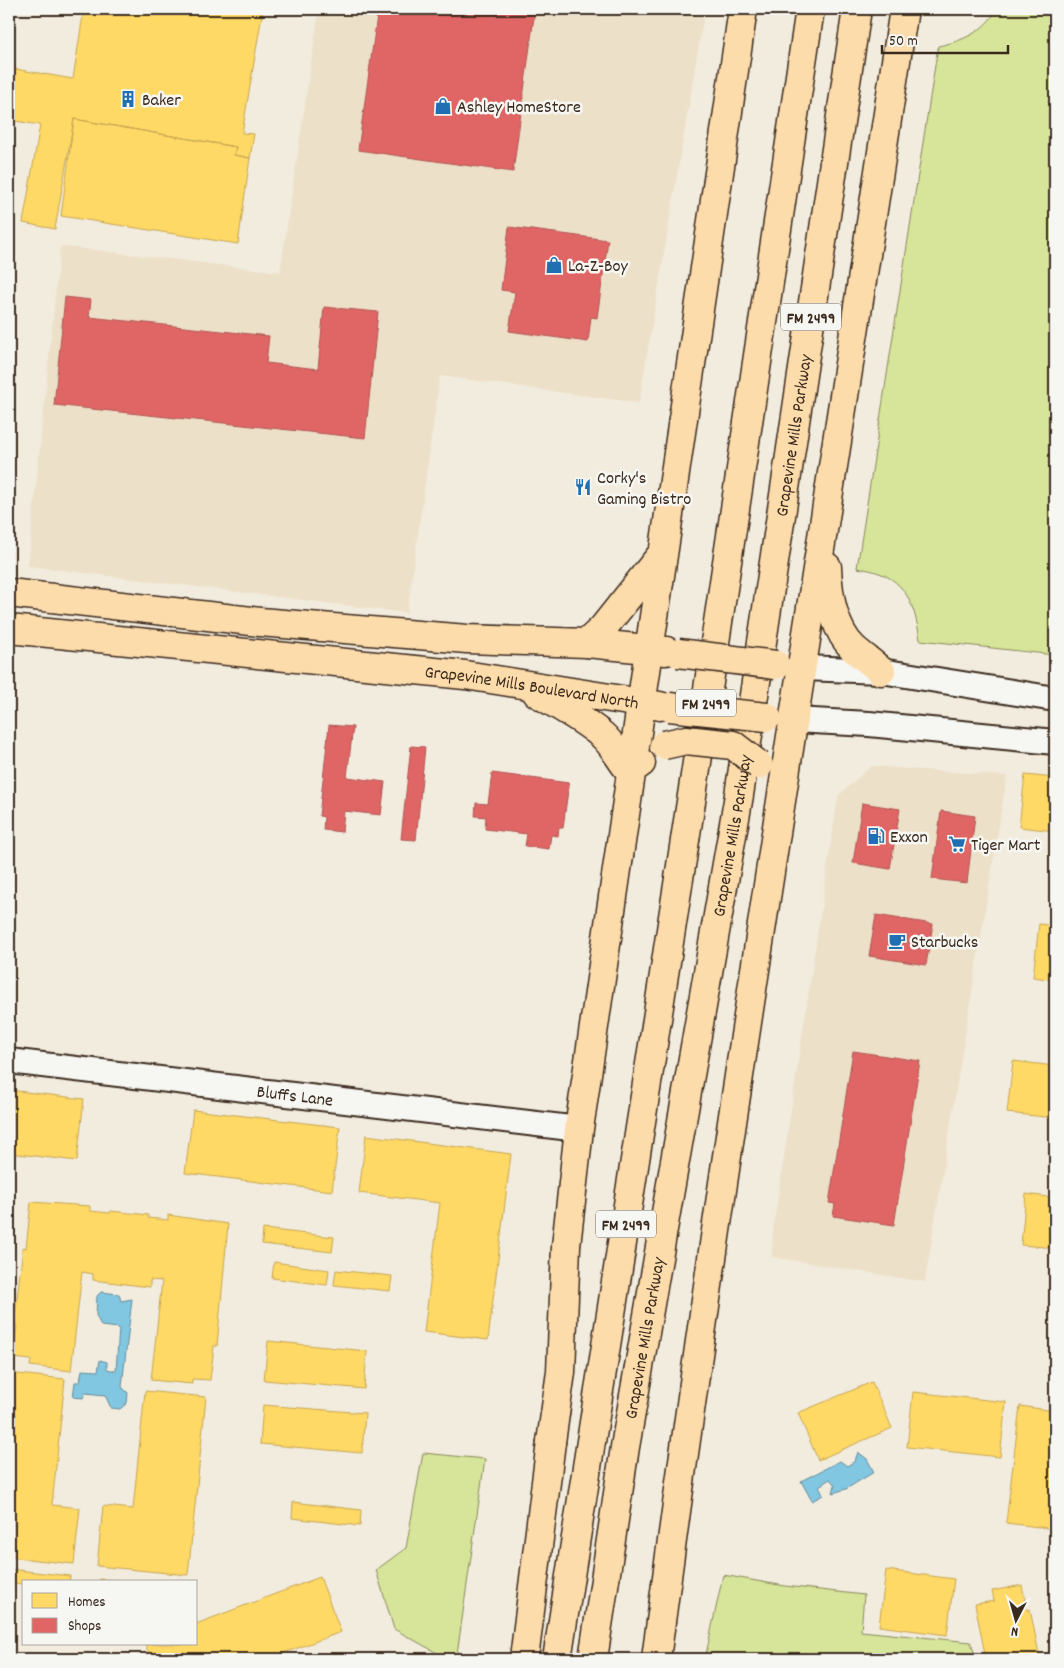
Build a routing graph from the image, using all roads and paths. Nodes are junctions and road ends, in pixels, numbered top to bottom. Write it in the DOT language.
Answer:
graph roads {
  1 [pos="743,9"];
  2 [pos="810,9"];
  3 [pos="857,9"];
  4 [pos="904,9"];
  5 [pos="825,528"];
  6 [pos="663,553"];
  7 [pos="9,593"];
  8 [pos="260,622"];
  9 [pos="9,629"];
  10 [pos="587,643"];
  11 [pos="649,649"];
  12 [pos="257,655"];
  13 [pos="803,668"];
  14 [pos="881,670"];
  15 [pos="520,684"];
  16 [pos="1055,699"];
  17 [pos="642,705"];
  18 [pos="794,720"];
  19 [pos="1055,742"];
  20 [pos="630,771"];
  21 [pos="779,805"];
  22 [pos="9,1061"];
  23 [pos="579,1129"];
  24 [pos="524,1659"];
  25 [pos="557,1659"];
  26 [pos="593,1659"];
  27 [pos="656,1659"];
  1 -- 6 [label="main road"];
  2 -- 25 [label="main road, Grapevine Mills Parkway / FM 2499"];
  3 -- 26 [label="main road, Grapevine Mills Parkway / FM 2499"];
  4 -- 5 [label="main road"];
  5 -- 13 [label="main road"];
  5 -- 14 [label="main road"];
  6 -- 10 [label="main road"];
  6 -- 11 [label="main road"];
  7 -- 8 [label="main road, Grapevine Mills Boulevard North"];
  8 -- 10 [label="main road, Grapevine Mills Boulevard North"];
  8 -- 12 [label="main road"];
  9 -- 12 [label="main road, Grapevine Mills Boulevard North"];
  10 -- 11 [label="main road, Grapevine Mills Boulevard North"];
  11 -- 13 [label="main road, Grapevine Mills Boulevard North, bridge"];
  11 -- 17 [label="main road"];
  12 -- 15 [label="main road, Grapevine Mills Boulevard North"];
  13 -- 14 [label="street, Grapevine Mills Boulevard North"];
  13 -- 18 [label="main road"];
  14 -- 16 [label="street, Grapevine Mills Boulevard North"];
  15 -- 17 [label="main road, Grapevine Mills Boulevard North"];
  15 -- 20 [label="main road"];
  17 -- 18 [label="main road, Grapevine Mills Boulevard North, bridge"];
  17 -- 20 [label="main road"];
  18 -- 19 [label="street, Grapevine Mills Boulevard North"];
  18 -- 21 [label="main road"];
  20 -- 21 [label="main road, bridge"];
  20 -- 23 [label="main road"];
  21 -- 27 [label="main road"];
  22 -- 23 [label="street, Bluffs Lane"];
  23 -- 24 [label="main road"];
}
